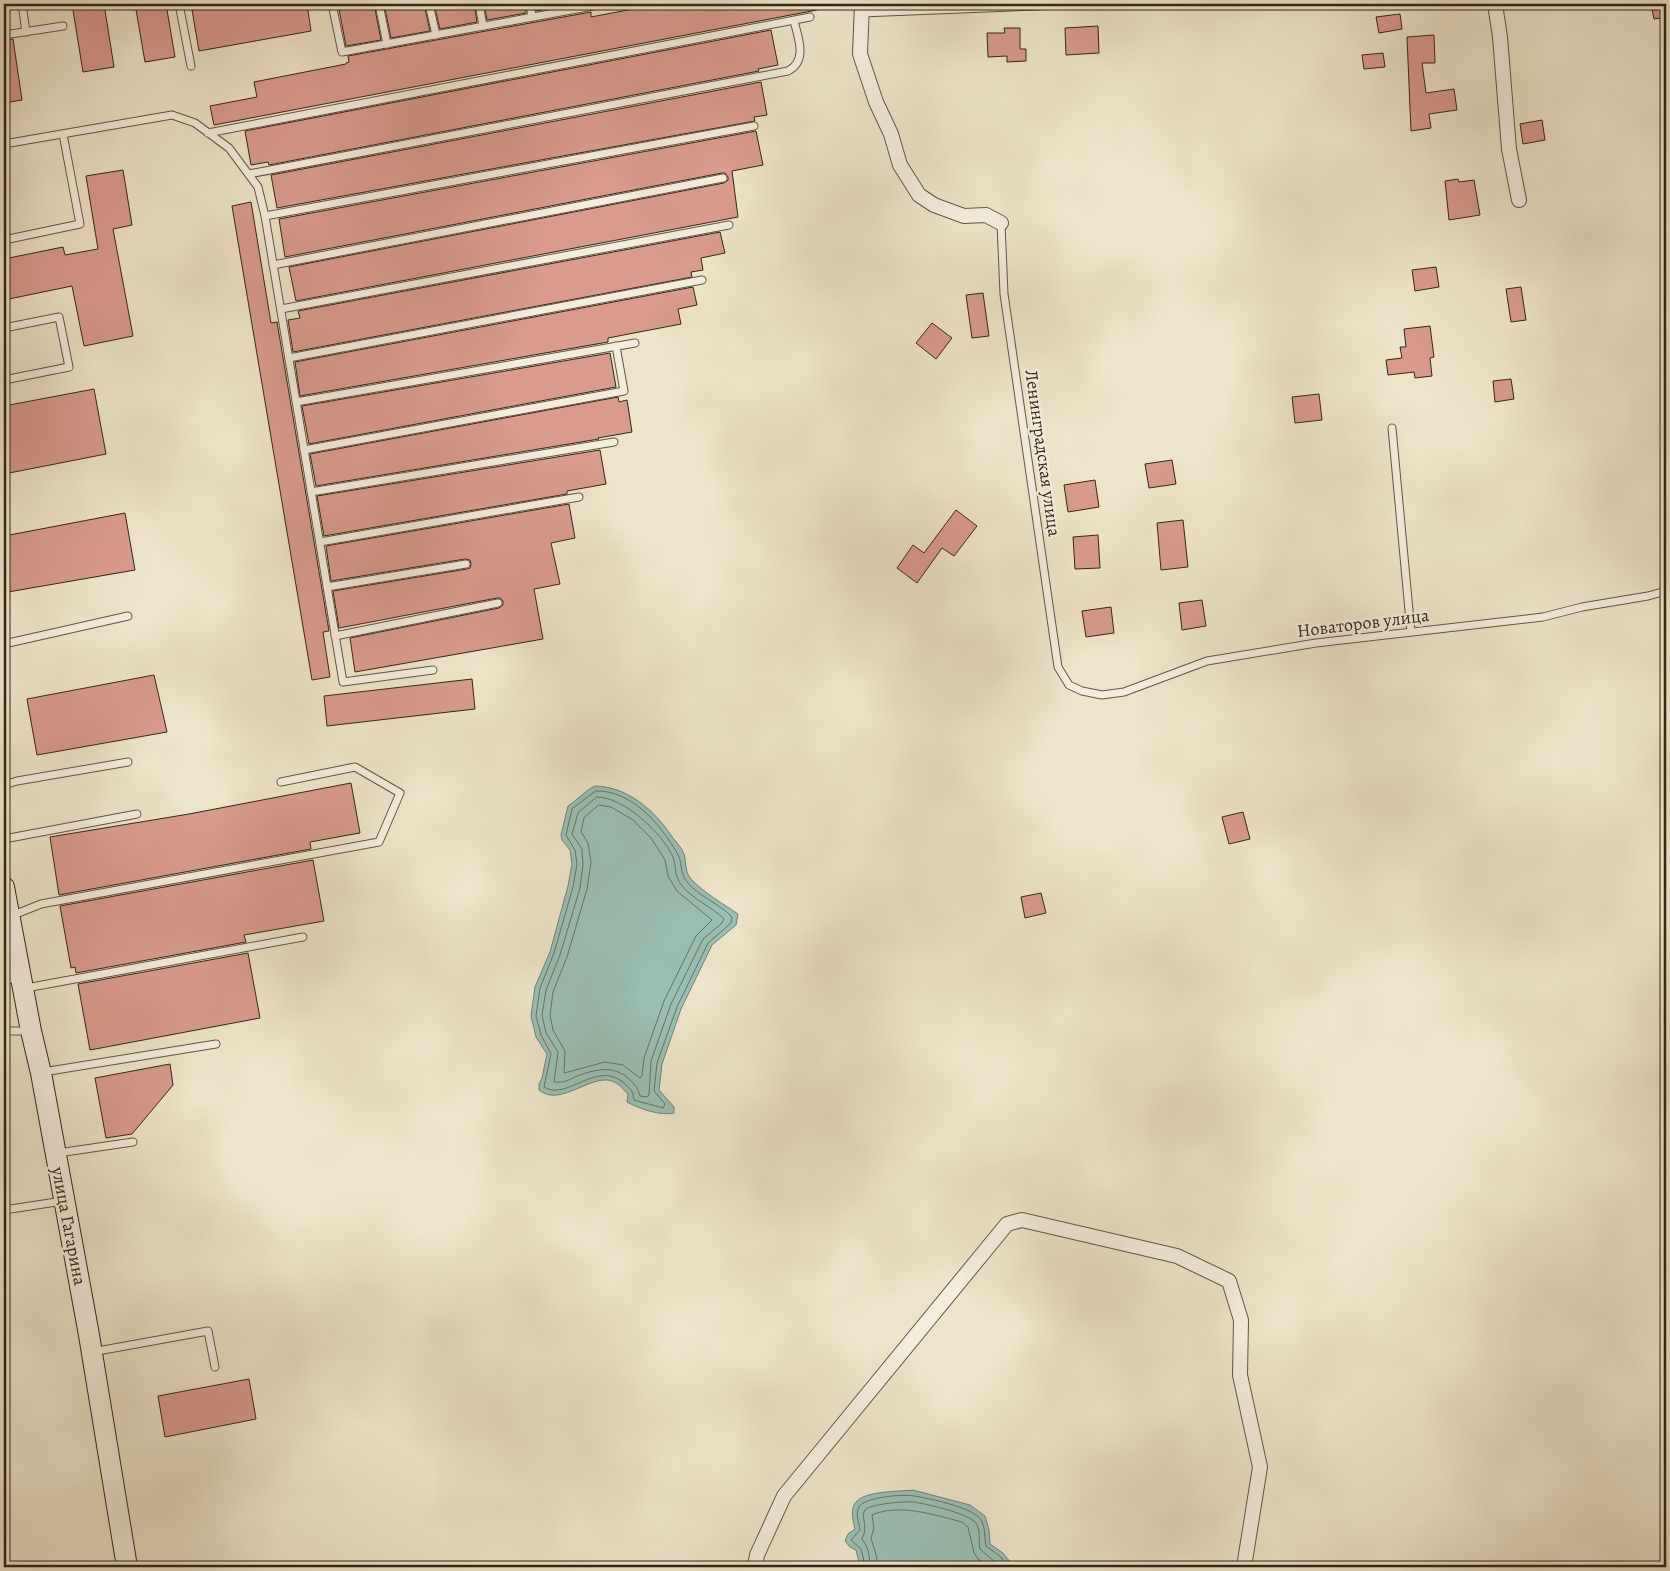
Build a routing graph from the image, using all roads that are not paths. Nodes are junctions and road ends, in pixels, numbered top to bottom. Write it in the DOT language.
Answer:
graph roads {
  1 [pos="22,4"];
  2 [pos="180,4"];
  3 [pos="332,4"];
  4 [pos="379,4"];
  5 [pos="430,4"];
  6 [pos="479,4"];
  7 [pos="530,4"];
  8 [pos="604,4"];
  9 [pos="1083,4"];
  10 [pos="1495,4"];
  11 [pos="580,6"];
  12 [pos="862,8"];
  13 [pos="532,17"];
  14 [pos="810,18"];
  15 [pos="794,21"];
  16 [pos="63,26"];
  17 [pos="483,26"];
  18 [pos="26,32"];
  19 [pos="436,35"];
  20 [pos="4,36"];
  21 [pos="387,44"];
  22 [pos="191,66"];
  23 [pos="754,126"];
  24 [pos="208,133"];
  25 [pos="63,134"];
  26 [pos="4,144"];
  27 [pos="248,174"];
  28 [pos="723,178"];
  29 [pos="1519,200"];
  30 [pos="265,216"];
  31 [pos="1001,223"];
  32 [pos="729,225"];
  33 [pos="4,240"];
  34 [pos="273,265"];
  35 [pos="702,280"];
  36 [pos="281,309"];
  37 [pos="4,328"];
  38 [pos="635,343"];
  39 [pos="616,346"];
  40 [pos="289,358"];
  41 [pos="4,380"];
  42 [pos="296,402"];
  43 [pos="1392,428"];
  44 [pos="614,442"];
  45 [pos="304,450"];
  46 [pos="311,492"];
  47 [pos="579,498"];
  48 [pos="320,542"];
  49 [pos="466,564"];
  50 [pos="327,587"];
  51 [pos="1666,591"];
  52 [pos="498,603"];
  53 [pos="128,616"];
  54 [pos="1411,632"];
  55 [pos="335,636"];
  56 [pos="4,644"];
  57 [pos="433,670"];
  58 [pos="1069,685"];
  59 [pos="128,762"];
  60 [pos="281,782"];
  61 [pos="4,786"];
  62 [pos="137,814"];
  63 [pos="4,840"];
  64 [pos="4,887"];
  65 [pos="6,917"];
  66 [pos="303,937"];
  67 [pos="16,982"];
  68 [pos="4,1031"];
  69 [pos="31,1031"];
  70 [pos="216,1044"];
  71 [pos="40,1073"];
  72 [pos="133,1142"];
  73 [pos="55,1154"];
  74 [pos="64,1201"];
  75 [pos="4,1210"];
  76 [pos="92,1352"];
  77 [pos="215,1367"];
  78 [pos="127,1567"];
  79 [pos="754,1567"];
  80 [pos="1244,1567"];
  1 -- 18 [label="lane"];
  2 -- 22 [label="lane"];
  3 -- 21 [label="lane"];
  4 -- 21 [label="lane"];
  5 -- 19 [label="lane"];
  6 -- 17 [label="lane"];
  7 -- 13 [label="lane"];
  8 -- 11 [label="lane"];
  9 -- 12 [label="lane"];
  10 -- 29 [label="street"];
  11 -- 13 [label="lane"];
  12 -- 31 [label="street"];
  13 -- 17 [label="lane"];
  14 -- 15 [label="lane"];
  15 -- 24 [label="lane"];
  15 -- 27 [label="lane"];
  16 -- 18 [label="lane"];
  17 -- 19 [label="lane"];
  18 -- 20 [label="lane"];
  19 -- 21 [label="lane"];
  23 -- 30 [label="lane"];
  24 -- 25 [label="lane"];
  24 -- 27 [label="lane"];
  25 -- 26 [label="lane"];
  25 -- 33 [label="lane"];
  27 -- 30 [label="lane"];
  28 -- 34 [label="lane"];
  30 -- 34 [label="lane"];
  31 -- 58 [label="lane, Ленинградская улица"];
  32 -- 36 [label="lane"];
  34 -- 36 [label="lane"];
  35 -- 40 [label="lane"];
  36 -- 40 [label="lane"];
  37 -- 41 [label="lane"];
  38 -- 39 [label="lane"];
  39 -- 42 [label="lane"];
  39 -- 45 [label="lane"];
  40 -- 42 [label="lane"];
  42 -- 45 [label="lane"];
  43 -- 54 [label="lane"];
  44 -- 46 [label="lane"];
  45 -- 46 [label="lane"];
  46 -- 48 [label="lane"];
  47 -- 48 [label="lane"];
  48 -- 50 [label="lane"];
  49 -- 50 [label="lane"];
  50 -- 55 [label="lane"];
  51 -- 54 [label="lane, Новаторов улица"];
  52 -- 55 [label="lane"];
  53 -- 56 [label="lane"];
  54 -- 58 [label="lane, Новаторов улица"];
  55 -- 57 [label="lane"];
  59 -- 61 [label="lane"];
  60 -- 65 [label="lane"];
  62 -- 63 [label="lane"];
  64 -- 65 [label="street, улица Гагарина"];
  65 -- 67 [label="street, улица Гагарина"];
  66 -- 67 [label="lane"];
  67 -- 69 [label="street, улица Гагарина"];
  68 -- 69 [label="lane"];
  69 -- 71 [label="street, улица Гагарина"];
  70 -- 71 [label="lane"];
  71 -- 73 [label="street, улица Гагарина"];
  72 -- 73 [label="lane"];
  73 -- 74 [label="street, улица Гагарина"];
  74 -- 75 [label="lane"];
  74 -- 76 [label="street, улица Гагарина"];
  76 -- 77 [label="lane"];
  76 -- 78 [label="street, улица Гагарина"];
  79 -- 80 [label="street"];
}
